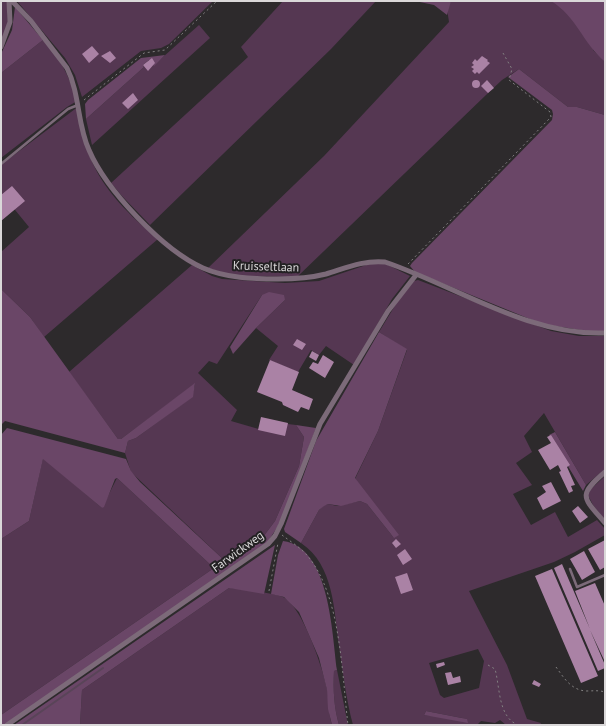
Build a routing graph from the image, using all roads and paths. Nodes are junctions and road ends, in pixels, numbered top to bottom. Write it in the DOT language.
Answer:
graph roads {
  1 [pos="10,1"];
  2 [pos="217,1"];
  3 [pos="1,47"];
  4 [pos="503,53"];
  5 [pos="79,104"];
  6 [pos="1,164"];
  7 [pos="403,269"];
  8 [pos="416,275"];
  9 [pos="605,333"];
  10 [pos="605,472"];
  11 [pos="605,523"];
  12 [pos="276,534"];
  13 [pos="570,569"];
  14 [pos="605,575"];
  15 [pos="269,591"];
  16 [pos="488,665"];
  17 [pos="556,667"];
  18 [pos="605,692"];
  19 [pos="7,725"];
  20 [pos="348,725"];
  21 [pos="518,725"];
  1 -- 3 [label="street"];
  1 -- 5 [label="street, Kruisseltlaan"];
  2 -- 5 [label="path"];
  4 -- 7 [label="path"];
  5 -- 6 [label="lane"];
  5 -- 7 [label="street, Kruisseltlaan"];
  7 -- 8 [label="street, Kruisseltlaan"];
  8 -- 9 [label="street, Kruisseltlaan"];
  8 -- 12 [label="street, Farwickweg"];
  10 -- 11 [label="street"];
  12 -- 15 [label="path"];
  12 -- 19 [label="street, Farwickweg"];
  12 -- 20 [label="path"];
  13 -- 14 [label="lane"];
  16 -- 21 [label="path"];
  17 -- 18 [label="path"];
}
